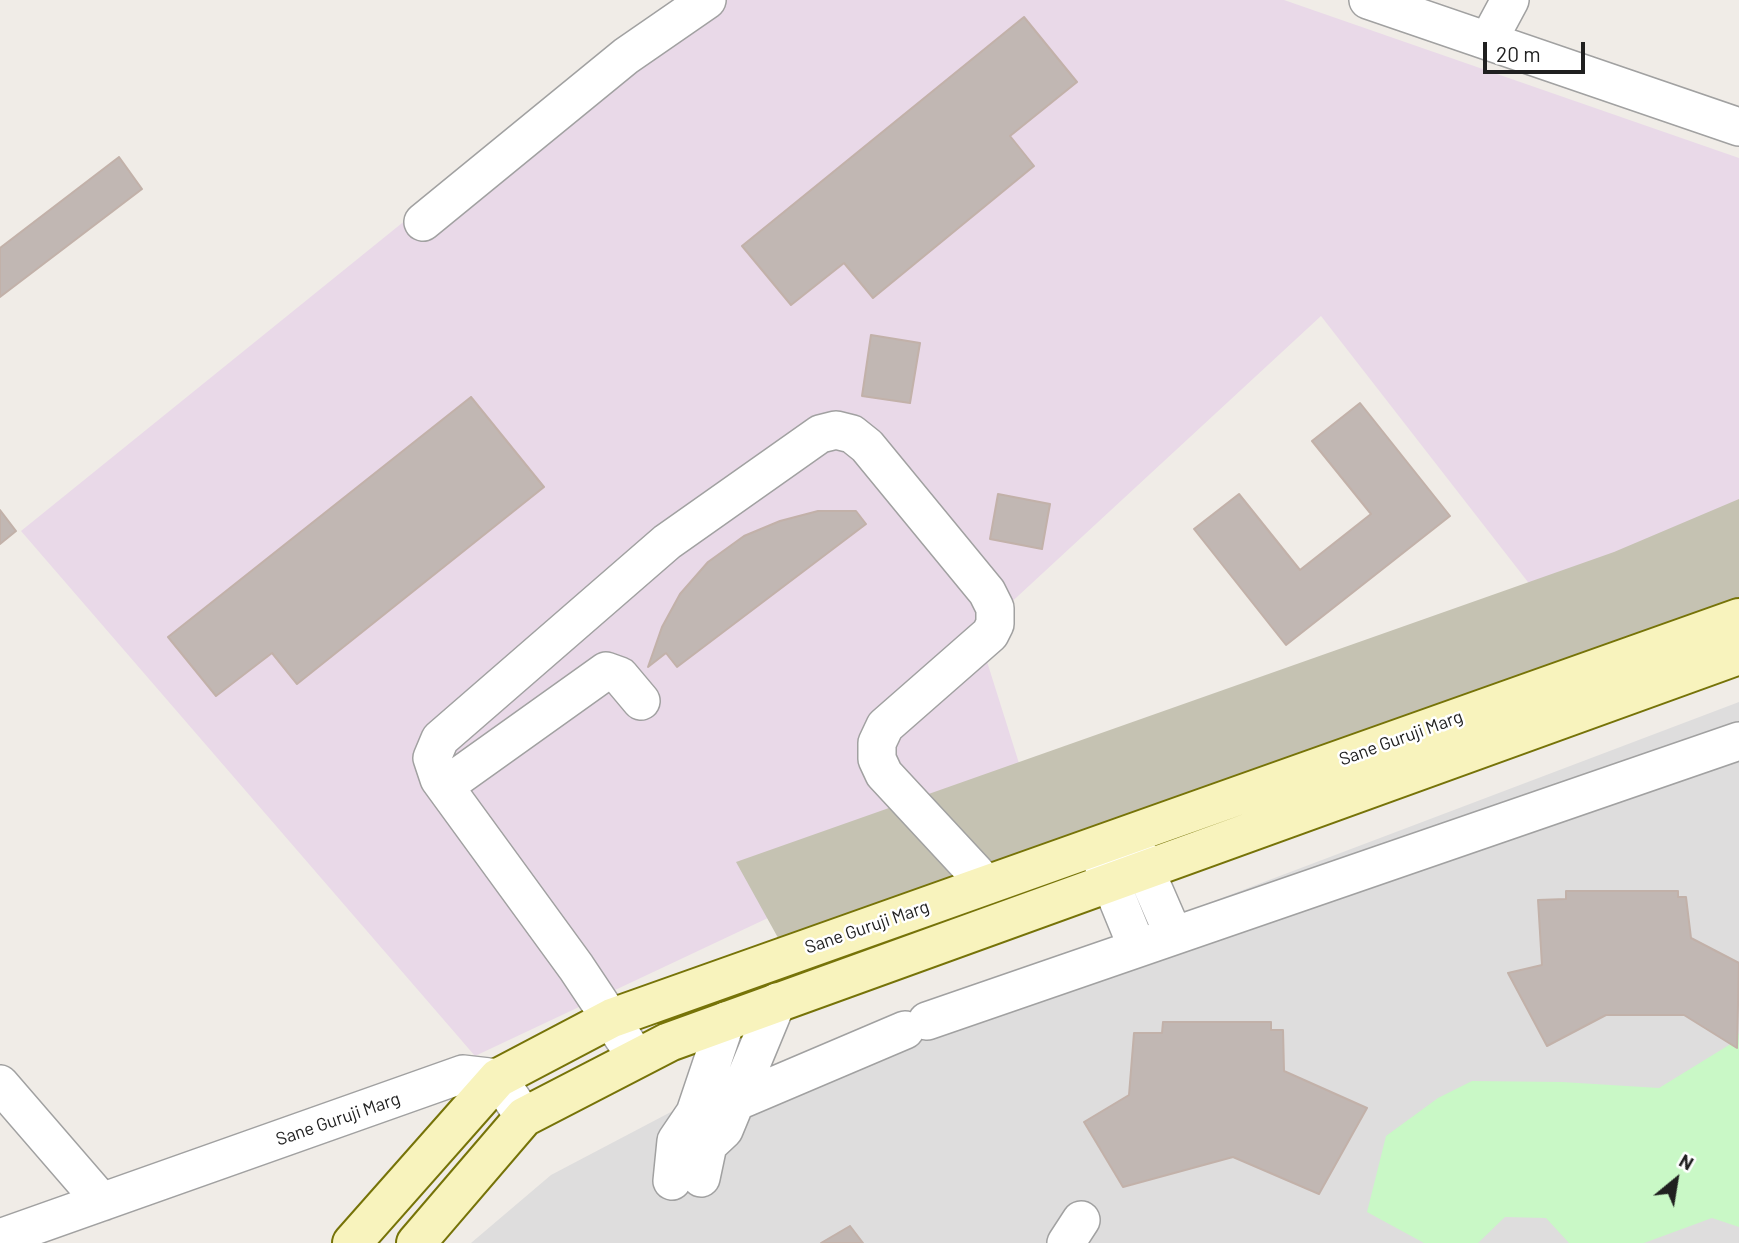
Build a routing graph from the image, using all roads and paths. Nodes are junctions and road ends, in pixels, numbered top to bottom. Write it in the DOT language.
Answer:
graph roads {
  1 [pos="707,0"];
  2 [pos="1368,0"];
  3 [pos="1510,0"];
  4 [pos="1488,41"];
  5 [pos="1739,127"];
  6 [pos="424,222"];
  7 [pos="1729,640"];
  8 [pos="641,701"];
  9 [pos="1559,701"];
  10 [pos="1739,741"];
  11 [pos="1334,762"];
  12 [pos="445,786"];
  13 [pos="1346,797"];
  14 [pos="1112,840"];
  15 [pos="1127,876"];
  16 [pos="987,885"];
  17 [pos="1173,934"];
  18 [pos="1137,947"];
  19 [pos="777,1002"];
  20 [pos="612,1018"];
  21 [pos="726,1021"];
  22 [pos="636,1057"];
  23 [pos="498,1078"];
  24 [pos="0,1084"];
  25 [pos="738,1101"];
  26 [pos="524,1117"];
  27 [pos="102,1202"];
  28 [pos="0,1238"];
  29 [pos="352,1243"];
  30 [pos="416,1243"];
  1 -- 6 [label="street"];
  2 -- 4 [label="street"];
  3 -- 4 [label="street"];
  4 -- 5 [label="street"];
  7 -- 9 [label="main road, Sane Guruji Marg"];
  8 -- 12 [label="street"];
  9 -- 11 [label="main road, Sane Guruji Marg"];
  9 -- 13 [label="main road, Sane Guruji Marg"];
  10 -- 17 [label="street"];
  11 -- 13 [label="main road"];
  11 -- 14 [label="main road, Sane Guruji Marg"];
  12 -- 16 [label="street"];
  12 -- 20 [label="street"];
  13 -- 15 [label="main road, Sane Guruji Marg"];
  14 -- 15 [label="street"];
  14 -- 16 [label="main road, Sane Guruji Marg"];
  15 -- 17 [label="street"];
  15 -- 18 [label="street"];
  15 -- 19 [label="main road, Sane Guruji Marg"];
  16 -- 20 [label="main road, Sane Guruji Marg"];
  17 -- 18 [label="street"];
  18 -- 25 [label="street"];
  19 -- 21 [label="main road, Sane Guruji Marg"];
  19 -- 25 [label="street"];
  20 -- 22 [label="street"];
  20 -- 23 [label="main road, Sane Guruji Marg"];
  21 -- 22 [label="main road, Sane Guruji Marg"];
  21 -- 25 [label="street"];
  22 -- 26 [label="main road, Sane Guruji Marg"];
  23 -- 26 [label="street"];
  23 -- 27 [label="street, Sane Guruji Marg"];
  23 -- 29 [label="main road"];
  24 -- 27 [label="street"];
  26 -- 30 [label="main road"];
  27 -- 28 [label="street, Sane Guruji Marg"];
}
